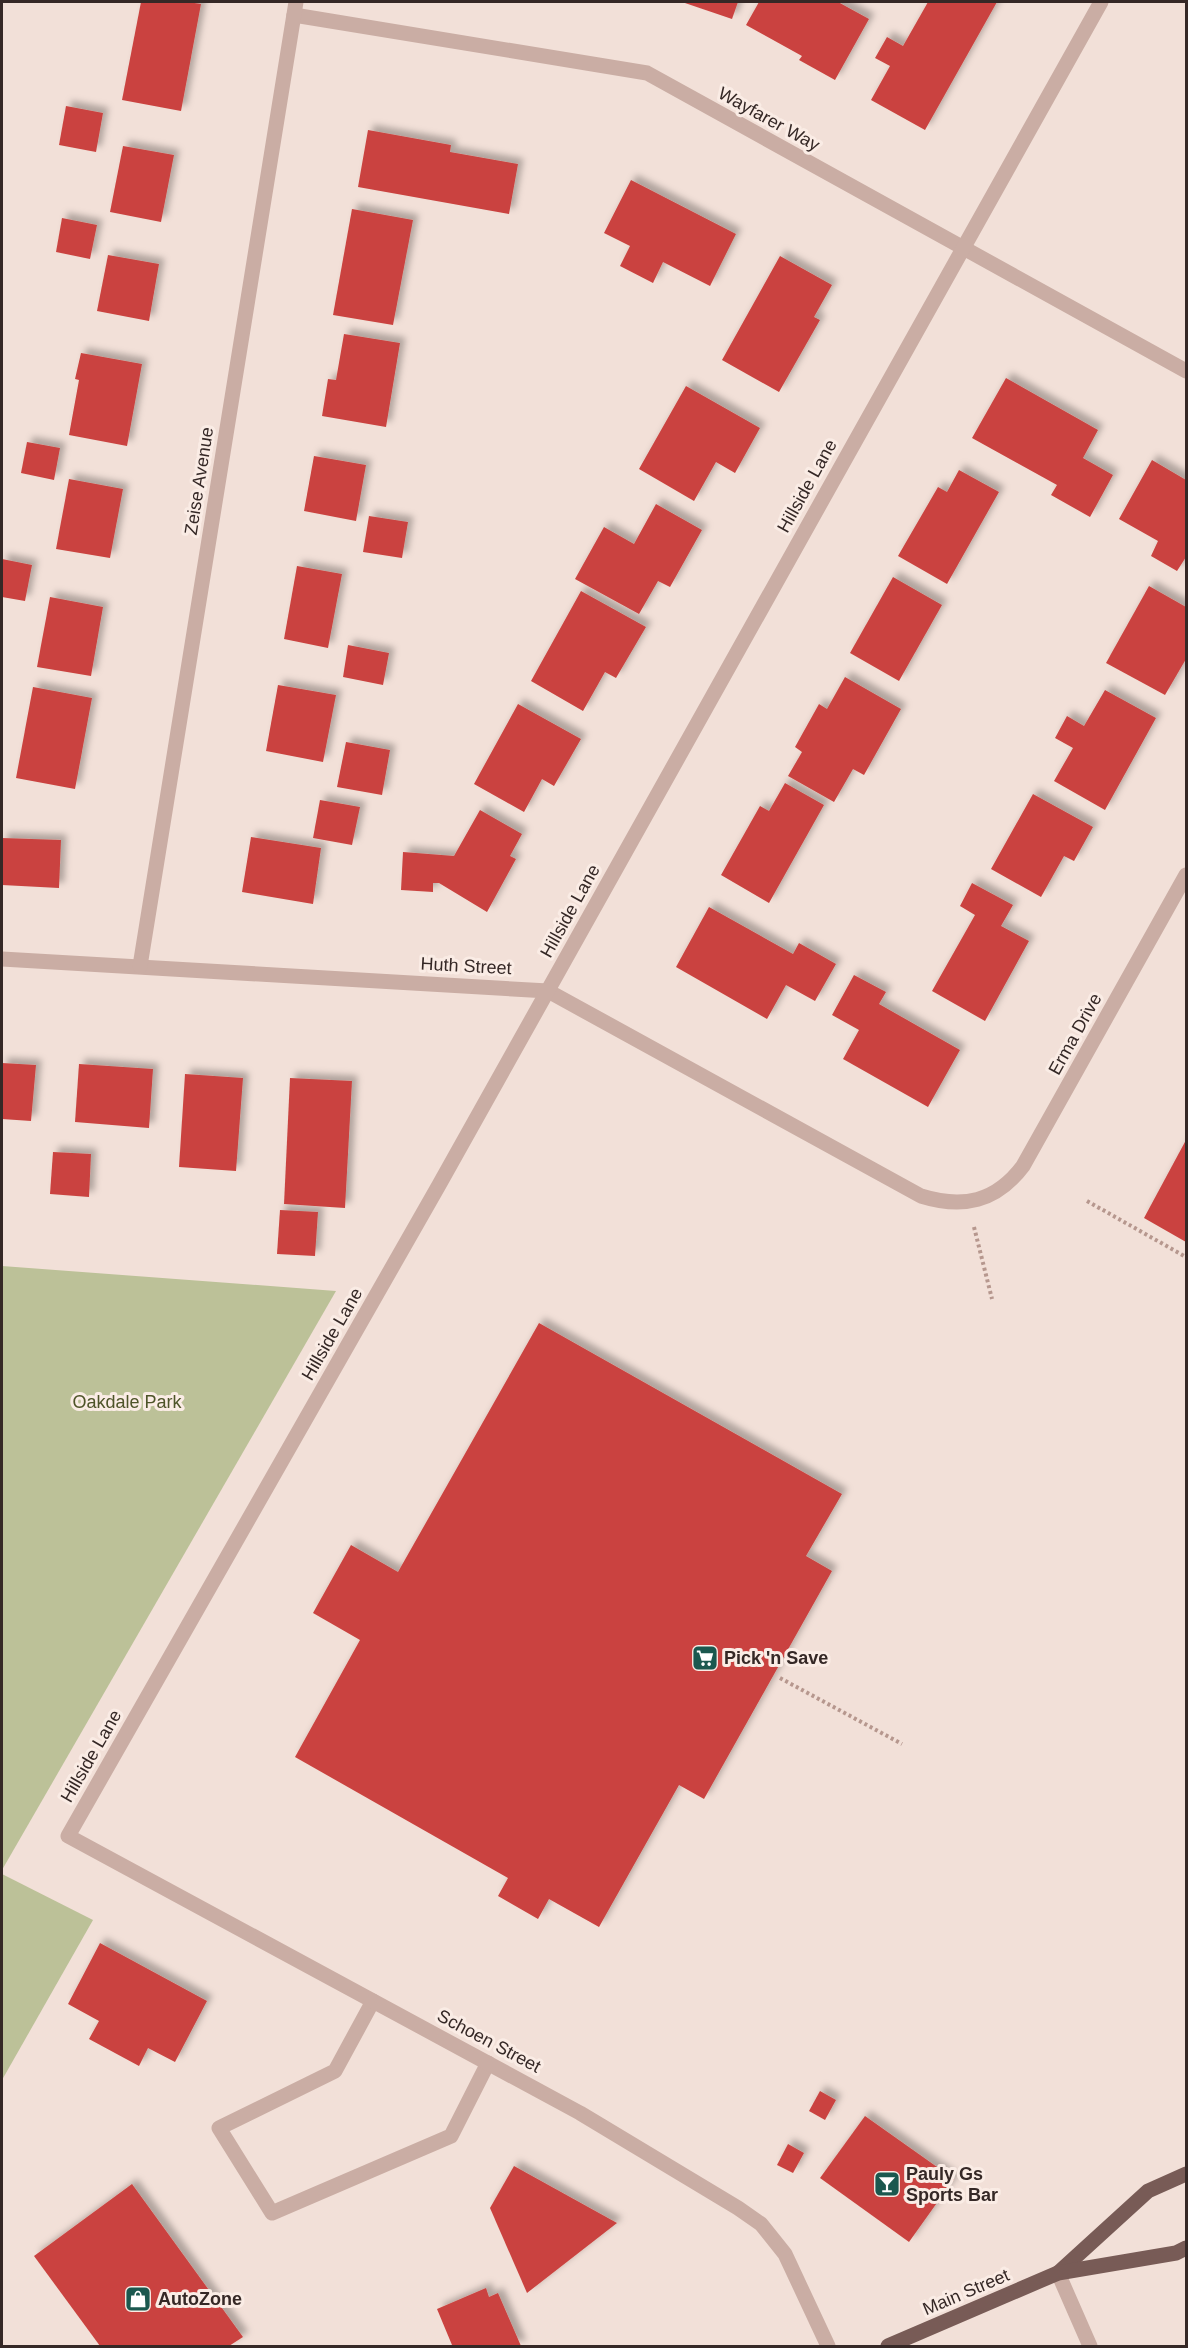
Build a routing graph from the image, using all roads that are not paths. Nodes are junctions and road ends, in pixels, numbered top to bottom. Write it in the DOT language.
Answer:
graph roads {
  1 [pos="1101,2"];
  2 [pos="295,8"];
  3 [pos="962,249"];
  4 [pos="1186,372"];
  5 [pos="1186,875"];
  6 [pos="2,959"];
  7 [pos="140,966"];
  8 [pos="548,991"];
  9 [pos="976,1200"];
  10 [pos="68,1836"];
  11 [pos="374,2001"];
  12 [pos="488,2063"];
  13 [pos="1186,2174"];
  14 [pos="1186,2248"];
  15 [pos="1058,2273"];
  16 [pos="828,2346"];
  17 [pos="888,2346"];
  18 [pos="1090,2346"];
  1 -- 3 [label="street, Hillside Lane"];
  2 -- 3 [label="street, Wayfarer Way"];
  2 -- 7 [label="street, Zeise Avenue"];
  3 -- 4 [label="street, Wayfarer Way"];
  3 -- 8 [label="street, Hillside Lane"];
  5 -- 9 [label="street, Erma Drive"];
  6 -- 7 [label="street, Huth Street"];
  7 -- 8 [label="street, Huth Street"];
  8 -- 9 [label="street, Huth Street"];
  8 -- 10 [label="street, Hillside Lane"];
  10 -- 11 [label="street, Schoen Street"];
  11 -- 12 [label="street, Schoen Street"];
  11 -- 12 [label="street"];
  12 -- 16 [label="street, Schoen Street"];
  13 -- 15 [label="main road, Main Street"];
  14 -- 15 [label="main road, Main Street"];
  15 -- 17 [label="main road, Main Street"];
  15 -- 18 [label="street"];
}
